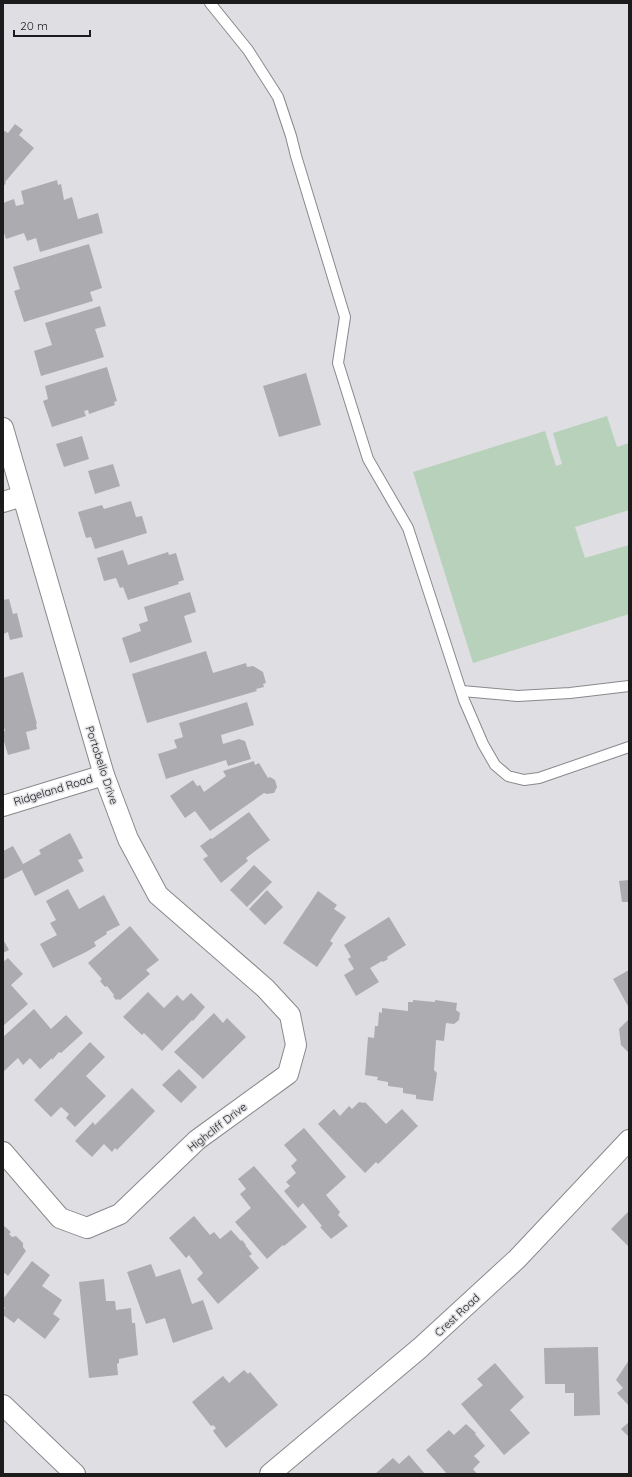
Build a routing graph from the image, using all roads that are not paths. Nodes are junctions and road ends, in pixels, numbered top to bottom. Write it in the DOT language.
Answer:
graph roads {
  1 [pos="210,3"];
  2 [pos="3,428"];
  3 [pos="22,496"];
  4 [pos="3,502"];
  5 [pos="629,686"];
  6 [pos="462,691"];
  7 [pos="629,747"];
  8 [pos="104,775"];
  9 [pos="3,806"];
  10 [pos="296,1045"];
  11 [pos="629,1140"];
  12 [pos="3,1152"];
  13 [pos="3,1405"];
  14 [pos="75,1474"];
  15 [pos="270,1474"];
  1 -- 6 [label="lane"];
  2 -- 3 [label="street, Portobello Drive"];
  3 -- 4 [label="street"];
  3 -- 8 [label="street, Portobello Drive"];
  5 -- 6 [label="lane"];
  6 -- 7 [label="lane"];
  8 -- 9 [label="street, Ridgeland Road"];
  8 -- 10 [label="street, Portobello Drive"];
  10 -- 12 [label="street, Highcliff Drive"];
  11 -- 15 [label="street, Crest Road"];
  13 -- 14 [label="street"];
}
